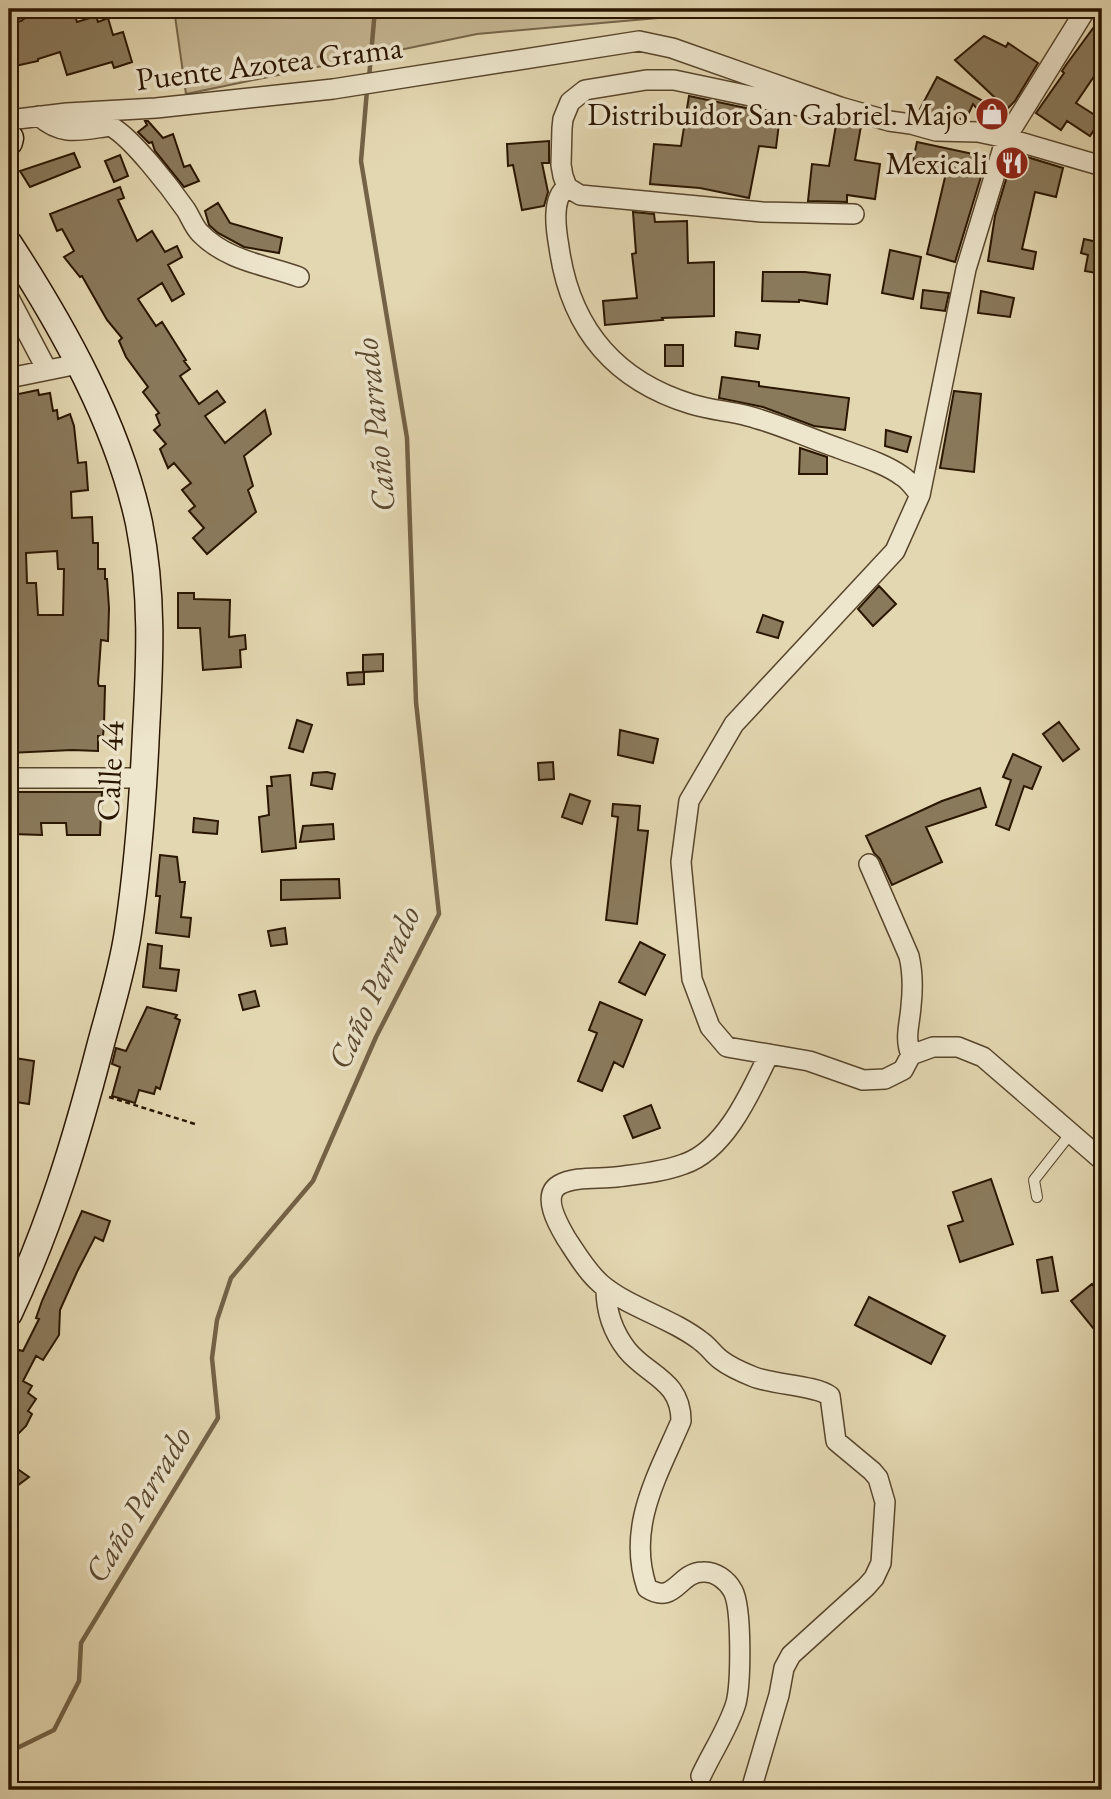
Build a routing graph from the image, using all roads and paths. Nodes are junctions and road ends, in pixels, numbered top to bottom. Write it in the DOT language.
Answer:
graph roads {
  1 [pos="18,9"];
  2 [pos="1086,9"];
  3 [pos="9,11"];
  4 [pos="840,107"];
  5 [pos="34,117"];
  6 [pos="9,135"];
  7 [pos="1006,138"];
  8 [pos="1102,166"];
  9 [pos="567,187"];
  10 [pos="854,214"];
  11 [pos="9,244"];
  12 [pos="299,277"];
  13 [pos="9,298"];
  14 [pos="78,365"];
  15 [pos="47,370"];
  16 [pos="9,378"];
  17 [pos="920,495"];
  18 [pos="9,778"];
  19 [pos="144,778"];
  20 [pos="869,864"];
  21 [pos="769,1054"];
  22 [pos="911,1055"];
  23 [pos="89,1091"];
  24 [pos="195,1124"];
  25 [pos="1071,1133"];
  26 [pos="1102,1160"];
  27 [pos="1037,1197"];
  28 [pos="17,1277"];
  29 [pos="606,1289"];
  30 [pos="9,1313"];
  31 [pos="701,1776"];
  32 [pos="751,1790"];
  1 -- 3 [label="street"];
  2 -- 7 [label="street"];
  4 -- 5 [label="street, Puente Azotea Grama"];
  4 -- 7 [label="street"];
  4 -- 9 [label="street"];
  5 -- 6 [label="street"];
  5 -- 12 [label="street"];
  7 -- 8 [label="street"];
  7 -- 17 [label="street"];
  9 -- 10 [label="street"];
  9 -- 17 [label="street"];
  11 -- 14 [label="main road, Calle 44"];
  13 -- 15 [label="street"];
  14 -- 15 [label="street"];
  14 -- 19 [label="main road, Calle 44"];
  15 -- 16 [label="street"];
  17 -- 21 [label="street"];
  18 -- 19 [label="street"];
  19 -- 23 [label="main road, Calle 44"];
  20 -- 22 [label="street"];
  21 -- 22 [label="street"];
  21 -- 29 [label="street"];
  22 -- 25 [label="street"];
  23 -- 24 [label="path"];
  23 -- 28 [label="main road, Calle 44"];
  25 -- 26 [label="street"];
  25 -- 27 [label="lane"];
  28 -- 30 [label="main road, Calle 44"];
  29 -- 31 [label="street"];
  29 -- 32 [label="street"];
}
